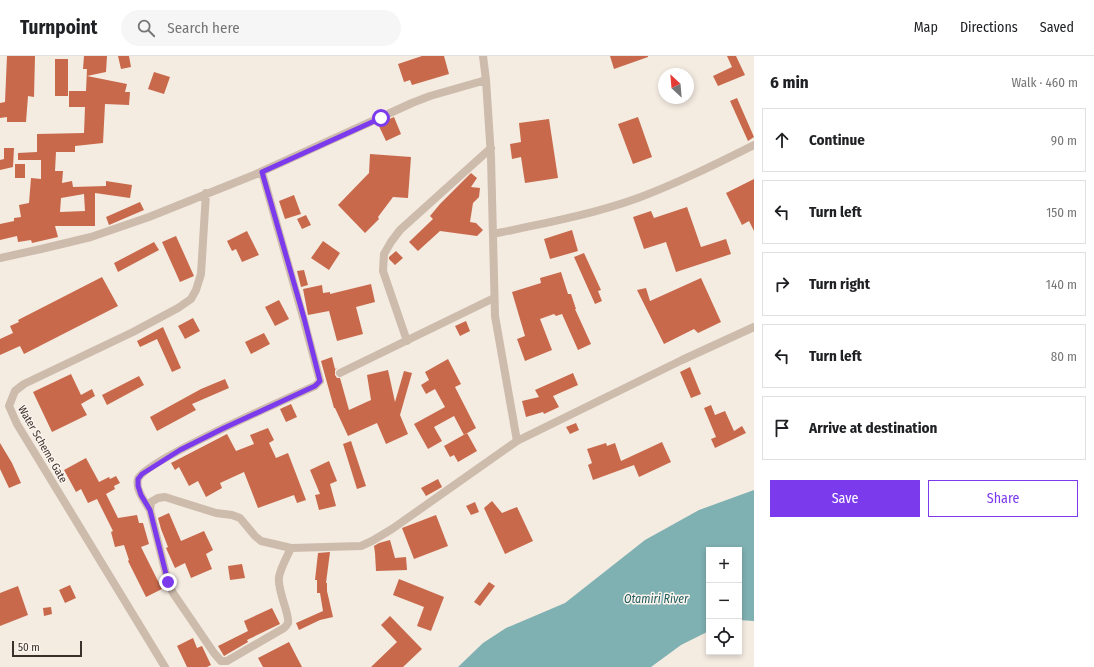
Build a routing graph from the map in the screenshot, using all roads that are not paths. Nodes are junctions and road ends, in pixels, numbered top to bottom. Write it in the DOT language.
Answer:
graph roads {
  1 [pos="482,56"];
  2 [pos="486,80"];
  3 [pos="754,145"];
  4 [pos="491,148"];
  5 [pos="262,172"];
  6 [pos="206,193"];
  7 [pos="493,234"];
  8 [pos="0,258"];
  9 [pos="494,298"];
  10 [pos="754,327"];
  11 [pos="407,341"];
  12 [pos="340,373"];
  13 [pos="516,441"];
  14 [pos="150,510"];
  15 [pos="291,548"];
  16 [pos="165,667"];
  1 -- 2 [label="street"];
  2 -- 4 [label="street"];
  2 -- 5 [label="street"];
  3 -- 7 [label="street"];
  4 -- 7 [label="street"];
  4 -- 11 [label="street"];
  5 -- 6 [label="street"];
  5 -- 14 [label="street"];
  6 -- 8 [label="street"];
  6 -- 16 [label="street, Water Scheme Gate"];
  7 -- 9 [label="street"];
  9 -- 11 [label="street"];
  9 -- 13 [label="street"];
  10 -- 13 [label="street"];
  11 -- 12 [label="street"];
  13 -- 15 [label="street"];
  14 -- 15 [label="street"];
  14 -- 15 [label="street"];
}
